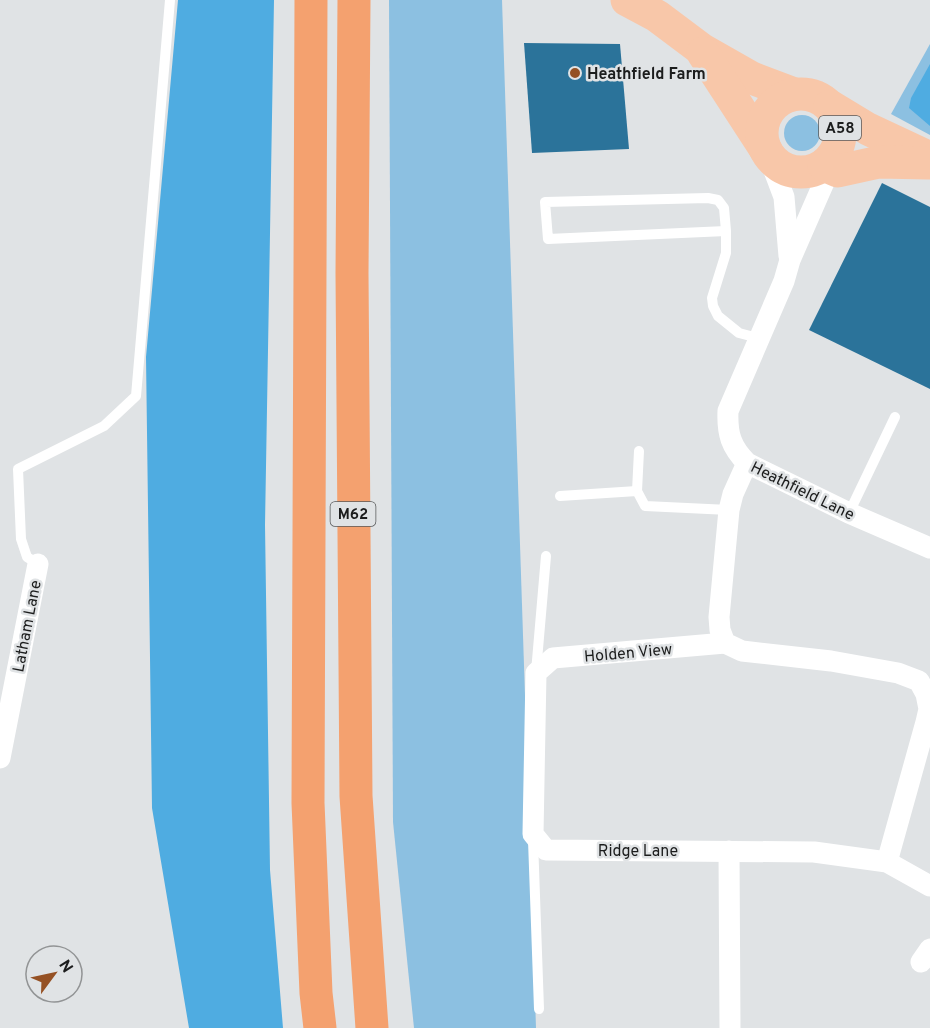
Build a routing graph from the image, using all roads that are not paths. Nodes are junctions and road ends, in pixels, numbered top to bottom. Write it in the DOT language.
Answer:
graph roads {
  1 [pos="170,0"];
  2 [pos="311,0"];
  3 [pos="354,0"];
  4 [pos="627,0"];
  5 [pos="701,49"];
  6 [pos="794,94"];
  7 [pos="830,106"];
  8 [pos="766,151"];
  9 [pos="930,158"];
  10 [pos="930,163"];
  11 [pos="824,166"];
  12 [pos="726,231"];
  13 [pos="790,260"];
  14 [pos="758,338"];
  15 [pos="896,417"];
  16 [pos="639,451"];
  17 [pos="747,463"];
  18 [pos="637,491"];
  19 [pos="560,496"];
  20 [pos="729,510"];
  21 [pos="849,513"];
  22 [pos="930,548"];
  23 [pos="546,556"];
  24 [pos="38,564"];
  25 [pos="725,643"];
  26 [pos="536,673"];
  27 [pos="929,709"];
  28 [pos="0,758"];
  29 [pos="540,842"];
  30 [pos="729,851"];
  31 [pos="886,862"];
  32 [pos="930,886"];
  33 [pos="539,1009"];
  34 [pos="321,1028"];
  35 [pos="372,1028"];
  36 [pos="730,1028"];
  1 -- 24 [label="lane"];
  2 -- 34 [label="highway, M62"];
  3 -- 35 [label="highway, M62"];
  4 -- 5 [label="main road, A58"];
  5 -- 6 [label="main road, A58"];
  5 -- 8 [label="main road, A58"];
  6 -- 7 [label="main road, A58"];
  6 -- 8 [label="main road"];
  7 -- 9 [label="main road, A58"];
  7 -- 11 [label="main road, A58"];
  8 -- 11 [label="main road, A58"];
  8 -- 13 [label="street, Heathfield Lane"];
  10 -- 11 [label="main road, A58"];
  11 -- 13 [label="street, Heathfield Lane"];
  12 -- 12 [label="lane"];
  12 -- 14 [label="lane"];
  13 -- 14 [label="street, Heathfield Lane"];
  14 -- 17 [label="street, Heathfield Lane"];
  15 -- 21 [label="lane"];
  16 -- 18 [label="lane"];
  17 -- 20 [label="street"];
  17 -- 21 [label="street, Heathfield Lane"];
  18 -- 19 [label="lane"];
  18 -- 20 [label="lane"];
  20 -- 25 [label="street"];
  21 -- 22 [label="street, Heathfield Lane"];
  23 -- 26 [label="lane"];
  24 -- 28 [label="street, Latham Lane"];
  25 -- 26 [label="street, Holden View"];
  25 -- 27 [label="street"];
  26 -- 29 [label="street"];
  27 -- 31 [label="street"];
  29 -- 30 [label="street, Ridge Lane"];
  29 -- 33 [label="lane"];
  30 -- 31 [label="street, Ridge Lane"];
  30 -- 36 [label="street"];
  31 -- 32 [label="street"];
}
